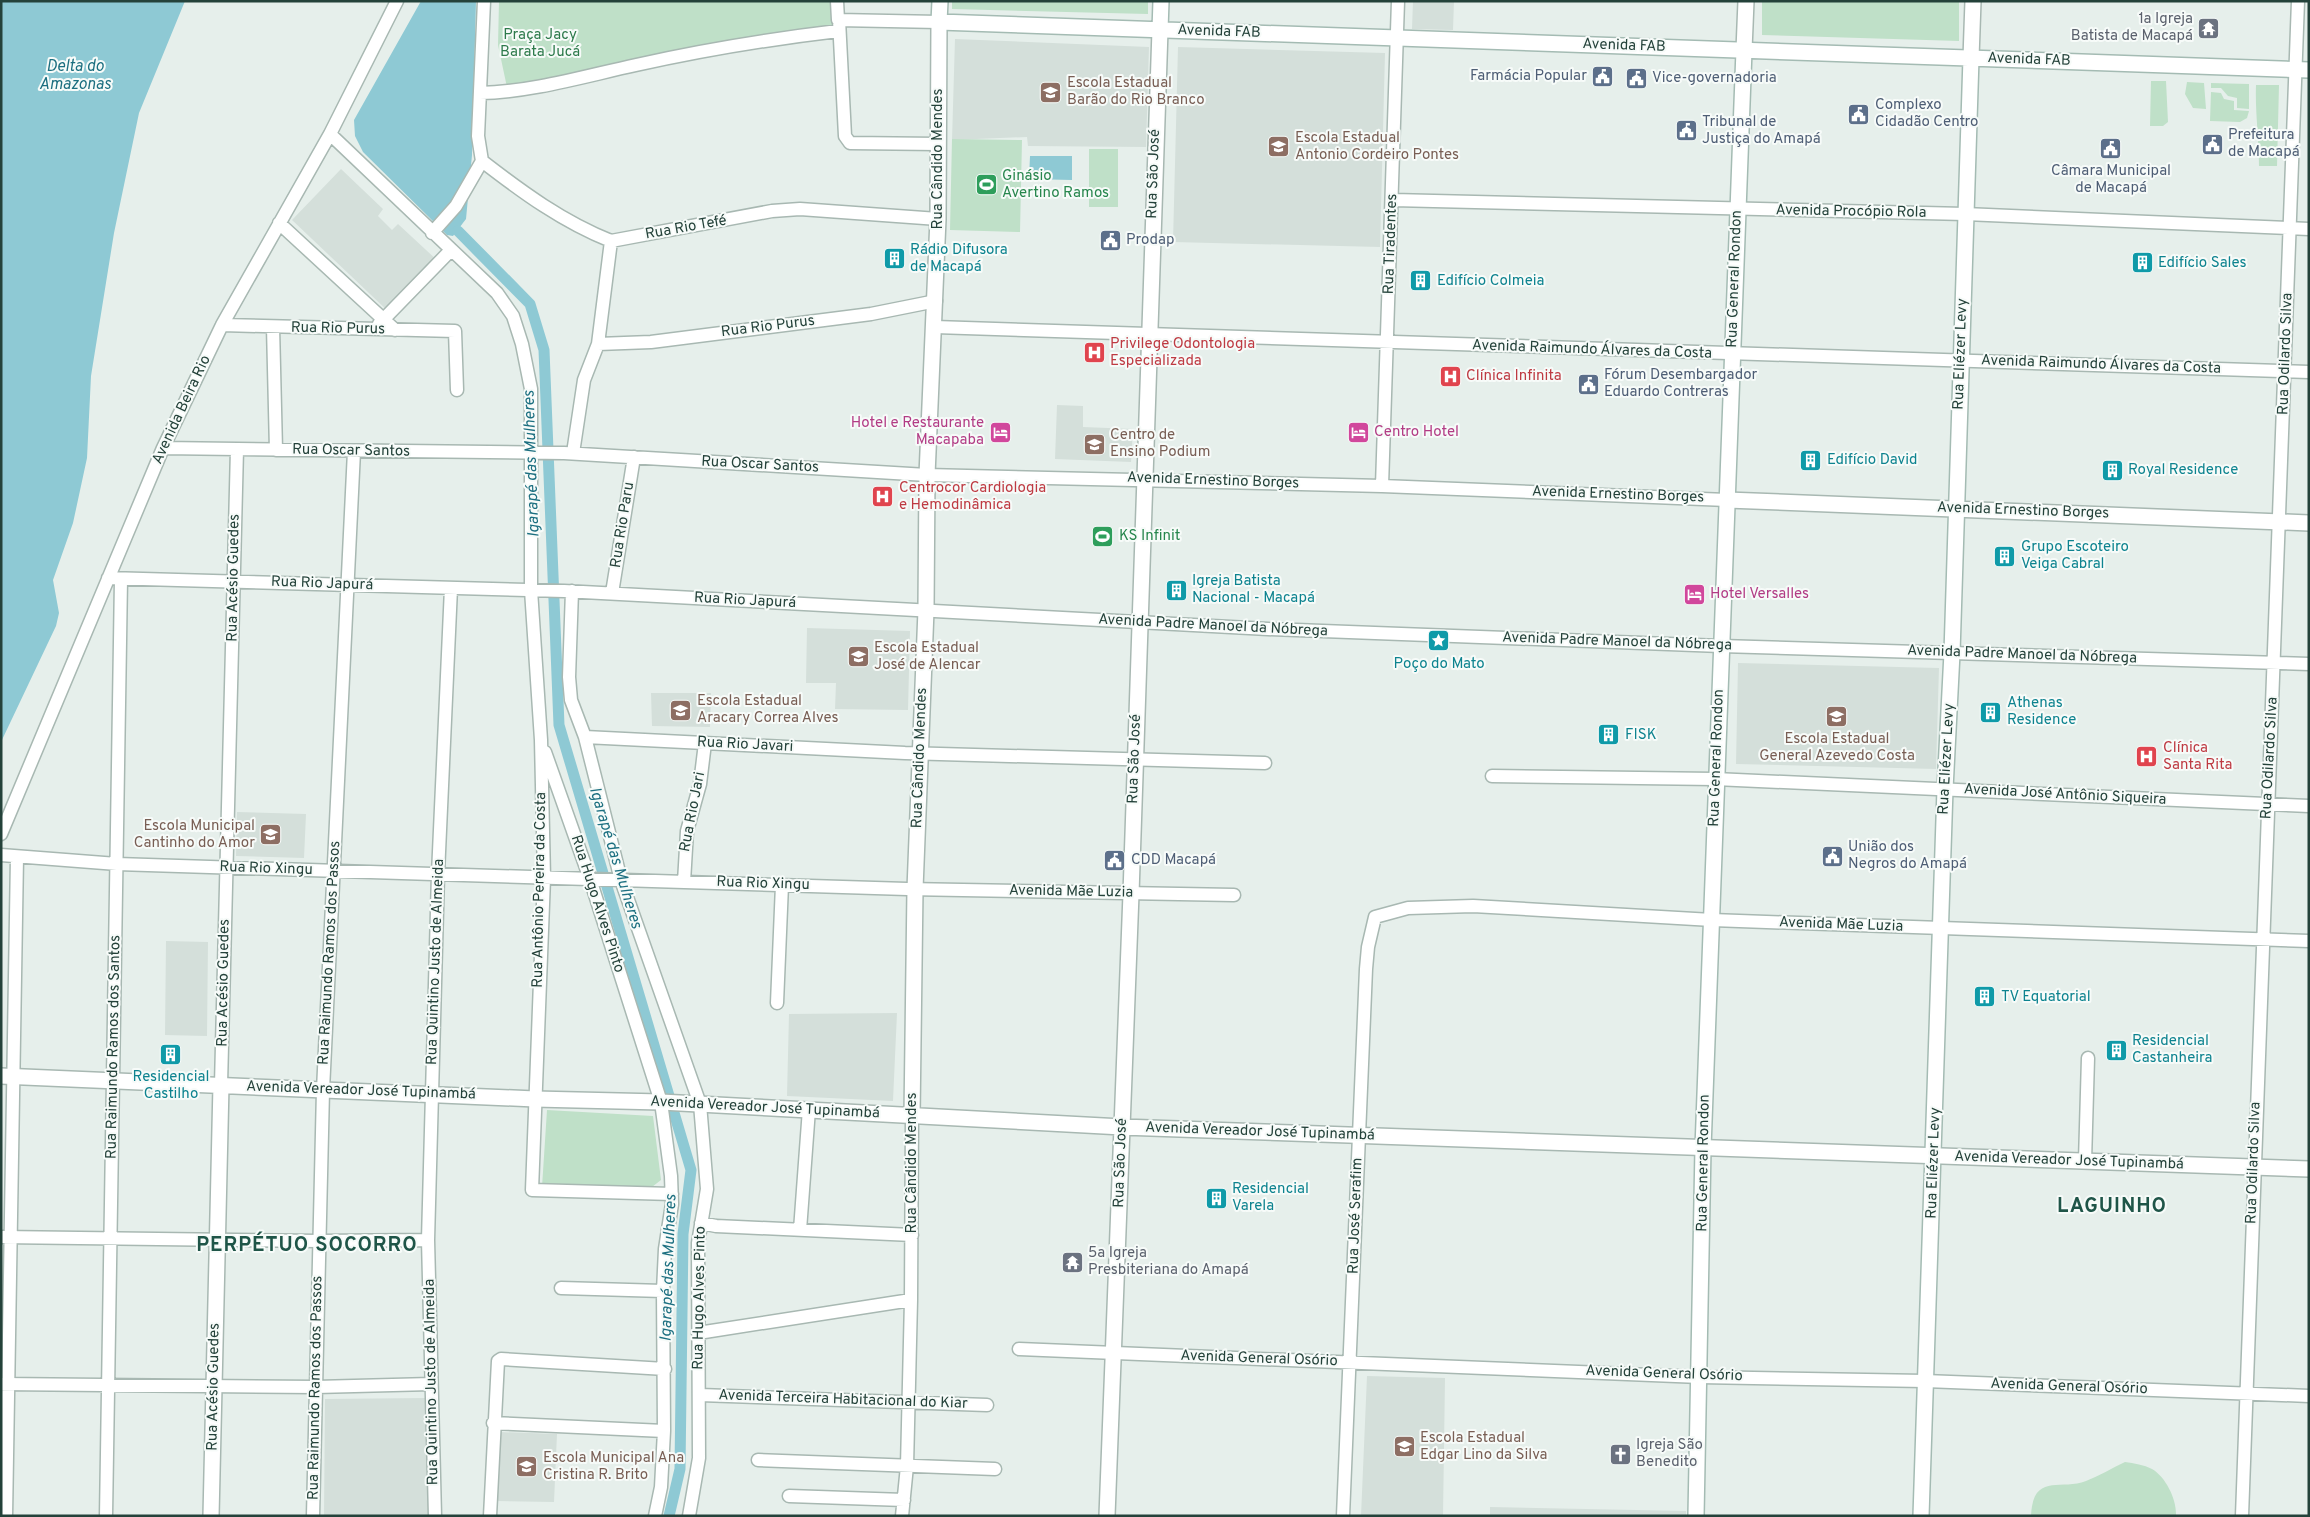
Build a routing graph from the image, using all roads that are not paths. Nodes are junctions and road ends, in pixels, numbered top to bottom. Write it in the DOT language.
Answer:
graph roads {
  1 [pos="397,1"];
  2 [pos="484,1"];
  3 [pos="837,1"];
  4 [pos="940,1"];
  5 [pos="1161,1"];
  6 [pos="1398,1"];
  7 [pos="1746,1"];
  8 [pos="1973,1"];
  9 [pos="2298,1"];
  10 [pos="939,22"];
  11 [pos="838,26"];
  12 [pos="1160,30"];
  13 [pos="1397,38"];
  14 [pos="1744,50"];
  15 [pos="1970,58"];
  16 [pos="2302,70"];
  17 [pos="480,93"];
  18 [pos="330,134"];
  19 [pos="939,144"];
  20 [pos="482,161"];
  21 [pos="1393,200"];
  22 [pos="1738,209"];
  23 [pos="1965,214"];
  24 [pos="938,219"];
  25 [pos="279,223"];
  26 [pos="2290,228"];
  27 [pos="436,229"];
  28 [pos="2309,229"];
  29 [pos="611,241"];
  30 [pos="451,250"];
  31 [pos="936,301"];
  32 [pos="384,319"];
  33 [pos="222,325"];
  34 [pos="273,327"];
  35 [pos="935,327"];
  36 [pos="374,329"];
  37 [pos="394,330"];
  38 [pos="1148,334"];
  39 [pos="1388,343"];
  40 [pos="598,344"];
  41 [pos="1732,354"];
  42 [pos="1961,360"];
  43 [pos="2286,372"];
  44 [pos="2309,372"];
  45 [pos="457,390"];
  46 [pos="162,448"];
  47 [pos="237,450"];
  48 [pos="276,450"];
  49 [pos="354,451"];
  50 [pos="534,453"];
  51 [pos="568,453"];
  52 [pos="634,457"];
  53 [pos="927,475"];
  54 [pos="1146,479"];
  55 [pos="1382,486"];
  56 [pos="1727,500"];
  57 [pos="1957,509"];
  58 [pos="2277,522"];
  59 [pos="2309,523"];
  60 [pos="108,578"];
  61 [pos="121,579"];
  62 [pos="234,582"];
  63 [pos="348,585"];
  64 [pos="451,588"];
  65 [pos="533,590"];
  66 [pos="568,591"];
  67 [pos="612,593"];
  68 [pos="926,610"];
  69 [pos="1139,623"];
  70 [pos="1721,646"];
  71 [pos="1952,653"];
  72 [pos="2275,663"];
  73 [pos="2309,664"];
  74 [pos="585,737"];
  75 [pos="541,740"];
  76 [pos="705,743"];
  77 [pos="912,753"];
  78 [pos="1136,759"];
  79 [pos="1265,763"];
  80 [pos="1492,776"];
  81 [pos="1715,779"];
  82 [pos="1946,789"];
  83 [pos="2268,804"];
  84 [pos="2309,806"];
  85 [pos="1,834"];
  86 [pos="1,855"];
  87 [pos="16,857"];
  88 [pos="117,864"];
  89 [pos="227,868"];
  90 [pos="334,871"];
  91 [pos="438,874"];
  92 [pos="544,878"];
  93 [pos="596,879"];
  94 [pos="620,880"];
  95 [pos="684,882"];
  96 [pos="782,885"];
  97 [pos="911,889"];
  98 [pos="1131,894"];
  99 [pos="1234,895"];
  100 [pos="1375,918"];
  101 [pos="1712,920"];
  102 [pos="1941,929"];
  103 [pos="2263,939"];
  104 [pos="2309,941"];
  105 [pos="777,1003"];
  106 [pos="2088,1058"];
  107 [pos="7,1076"];
  108 [pos="113,1081"];
  109 [pos="221,1085"];
  110 [pos="323,1090"];
  111 [pos="432,1094"];
  112 [pos="535,1099"];
  113 [pos="664,1102"];
  114 [pos="695,1104"];
  115 [pos="809,1110"];
  116 [pos="912,1116"];
  117 [pos="1122,1128"];
  118 [pos="1360,1136"];
  119 [pos="1703,1148"];
  120 [pos="1934,1156"];
  121 [pos="2085,1161"];
  122 [pos="2254,1167"];
  123 [pos="2309,1169"];
  124 [pos="672,1194"];
  125 [pos="701,1223"];
  126 [pos="800,1230"];
  127 [pos="912,1235"];
  128 [pos="6,1237"];
  129 [pos="111,1239"];
  130 [pos="217,1240"];
  131 [pos="428,1240"];
  132 [pos="319,1241"];
  133 [pos="561,1288"];
  134 [pos="663,1291"];
  135 [pos="911,1300"];
  136 [pos="698,1332"];
  137 [pos="1019,1349"];
  138 [pos="1115,1354"];
  139 [pos="1350,1363"];
  140 [pos="665,1369"];
  141 [pos="1700,1376"];
  142 [pos="1925,1381"];
  143 [pos="5,1384"];
  144 [pos="431,1384"];
  145 [pos="108,1385"];
  146 [pos="214,1386"];
  147 [pos="316,1387"];
  148 [pos="700,1395"];
  149 [pos="2246,1395"];
  150 [pos="2309,1396"];
  151 [pos="908,1403"];
  152 [pos="987,1405"];
  153 [pos="493,1423"];
  154 [pos="664,1431"];
  155 [pos="758,1460"];
  156 [pos="907,1466"];
  157 [pos="995,1469"];
  158 [pos="789,1496"];
  159 [pos="904,1500"];
  160 [pos="6,1516"];
  161 [pos="106,1516"];
  162 [pos="211,1516"];
  163 [pos="313,1516"];
  164 [pos="435,1516"];
  165 [pos="490,1516"];
  166 [pos="654,1516"];
  167 [pos="689,1516"];
  168 [pos="902,1516"];
  169 [pos="1107,1516"];
  170 [pos="1343,1516"];
  171 [pos="1696,1516"];
  172 [pos="1921,1516"];
  173 [pos="2242,1516"];
  1 -- 18 [label="street, Avenida Beira Rio"];
  2 -- 17 [label="street"];
  3 -- 11 [label="street"];
  4 -- 10 [label="street, Rua Cândido Mendes"];
  5 -- 12 [label="street, Rua São José"];
  6 -- 13 [label="street, Rua Tiradentes"];
  7 -- 14 [label="street, Rua General Rondon"];
  8 -- 15 [label="street, Rua Eliézer Levy"];
  9 -- 16 [label="street, Rua Odilardo Silva"];
  10 -- 11 [label="street"];
  10 -- 12 [label="street, Avenida FAB"];
  10 -- 19 [label="street, Rua Cândido Mendes"];
  11 -- 17 [label="street"];
  11 -- 19 [label="street"];
  12 -- 13 [label="street, Avenida FAB"];
  12 -- 38 [label="street, Rua São José"];
  13 -- 14 [label="street, Avenida FAB"];
  13 -- 21 [label="street, Rua Tiradentes"];
  14 -- 15 [label="street, Avenida FAB"];
  14 -- 22 [label="street, Rua General Rondon"];
  15 -- 16 [label="street, Avenida FAB"];
  15 -- 23 [label="street, Rua Eliézer Levy"];
  16 -- 26 [label="street, Rua Odilardo Silva"];
  17 -- 20 [label="street"];
  18 -- 25 [label="street, Avenida Beira Rio"];
  18 -- 27 [label="street, Rua Antônio Pereira da Costa"];
  19 -- 24 [label="street, Rua Cândido Mendes"];
  20 -- 27 [label="street"];
  20 -- 29 [label="street"];
  21 -- 22 [label="street, Avenida Procópio Rola"];
  21 -- 39 [label="street, Rua Tiradentes"];
  22 -- 23 [label="street, Avenida Procópio Rola"];
  22 -- 41 [label="street, Rua General Rondon"];
  23 -- 26 [label="street, Avenida Procópio Rola"];
  23 -- 42 [label="street, Rua Eliézer Levy"];
  24 -- 29 [label="street, Rua Rio Tefé"];
  24 -- 31 [label="street, Rua Cândido Mendes"];
  25 -- 32 [label="street"];
  25 -- 33 [label="street, Avenida Beira Rio"];
  26 -- 28 [label="street, Avenida Procópio Rola"];
  26 -- 43 [label="street, Rua Odilardo Silva"];
  27 -- 30 [label="street, Rua Antônio Pereira da Costa"];
  29 -- 40 [label="street"];
  30 -- 32 [label="street"];
  30 -- 50 [label="street, Rua Antônio Pereira da Costa"];
  31 -- 35 [label="street, Rua Cândido Mendes"];
  31 -- 40 [label="street, Rua Rio Purus"];
  32 -- 36 [label="street"];
  32 -- 37 [label="street"];
  33 -- 34 [label="street, Rua Rio Purus"];
  33 -- 46 [label="street, Avenida Beira Rio"];
  34 -- 36 [label="street, Rua Rio Purus"];
  34 -- 48 [label="street"];
  35 -- 38 [label="street, Avenida Raimundo Álvares da Costa"];
  35 -- 53 [label="street, Rua Cândido Mendes"];
  36 -- 37 [label="street, Rua Rio Purus"];
  37 -- 45 [label="street, Rua Rio Purus"];
  38 -- 39 [label="street, Avenida Raimundo Álvares da Costa"];
  38 -- 54 [label="street, Rua São José"];
  39 -- 41 [label="street, Avenida Raimundo Álvares da Costa"];
  39 -- 55 [label="street, Rua Tiradentes"];
  40 -- 51 [label="street"];
  41 -- 42 [label="street, Avenida Raimundo Álvares da Costa"];
  41 -- 56 [label="street, Rua General Rondon"];
  42 -- 43 [label="street, Avenida Raimundo Álvares da Costa"];
  42 -- 57 [label="street, Rua Eliézer Levy"];
  43 -- 44 [label="street, Avenida Raimundo Álvares da Costa"];
  43 -- 58 [label="street, Rua Odilardo Silva"];
  46 -- 47 [label="street, Rua Oscar Santos"];
  46 -- 60 [label="street, Avenida Beira Rio"];
  47 -- 48 [label="street, Rua Oscar Santos"];
  47 -- 62 [label="street, Rua Acésio Guedes"];
  48 -- 49 [label="street, Rua Oscar Santos"];
  49 -- 50 [label="street, Rua Oscar Santos"];
  49 -- 63 [label="street, Rua Raimundo Ramos dos Passos"];
  50 -- 51 [label="street, Rua Oscar Santos"];
  50 -- 65 [label="street, Rua Antônio Pereira da Costa"];
  51 -- 52 [label="street, Rua Oscar Santos"];
  52 -- 53 [label="street, Rua Oscar Santos"];
  52 -- 67 [label="street, Rua Rio Paru"];
  53 -- 54 [label="street, Avenida Ernestino Borges"];
  53 -- 68 [label="street, Rua Cândido Mendes"];
  54 -- 55 [label="street, Avenida Ernestino Borges"];
  54 -- 69 [label="street, Rua São José"];
  55 -- 56 [label="street, Avenida Ernestino Borges"];
  56 -- 57 [label="street, Avenida Ernestino Borges"];
  56 -- 70 [label="street, Rua General Rondon"];
  57 -- 58 [label="street, Avenida Ernestino Borges"];
  57 -- 71 [label="street, Rua Eliézer Levy"];
  58 -- 59 [label="street, Avenida Ernestino Borges"];
  58 -- 72 [label="street, Rua Odilardo Silva"];
  60 -- 61 [label="street, Rua Rio Japurá"];
  60 -- 85 [label="street, Avenida Beira Rio"];
  61 -- 62 [label="street, Rua Rio Japurá"];
  61 -- 88 [label="street, Rua Raimundo Ramos dos Santos"];
  62 -- 63 [label="street, Rua Rio Japurá"];
  62 -- 89 [label="street, Rua Acésio Guedes"];
  63 -- 64 [label="street, Rua Rio Japurá"];
  63 -- 90 [label="street, Rua Raimundo Ramos dos Passos"];
  64 -- 65 [label="street, Rua Rio Japurá"];
  64 -- 91 [label="street, Rua Quintino Justo de Almeida"];
  65 -- 66 [label="street, Rua Rio Japurá"];
  65 -- 75 [label="street, Rua Antônio Pereira da Costa"];
  66 -- 67 [label="street, Rua Rio Japurá"];
  66 -- 74 [label="street, Rua Hugo Alves Pinto"];
  67 -- 68 [label="street, Rua Rio Japurá"];
  68 -- 69 [label="street, Avenida Padre Manoel da Nóbrega"];
  68 -- 77 [label="street, Rua Cândido Mendes"];
  69 -- 70 [label="street, Avenida Padre Manoel da Nóbrega"];
  69 -- 78 [label="street, Rua São José"];
  70 -- 71 [label="street, Avenida Padre Manoel da Nóbrega"];
  70 -- 81 [label="street, Rua General Rondon"];
  71 -- 72 [label="street, Avenida Padre Manoel da Nóbrega"];
  71 -- 82 [label="street, Rua Eliézer Levy"];
  72 -- 73 [label="street, Avenida Padre Manoel da Nóbrega"];
  72 -- 83 [label="street, Rua Odilardo Silva"];
  74 -- 76 [label="street, Rua Rio Javari"];
  74 -- 94 [label="street, Rua Hugo Alves Pinto"];
  75 -- 92 [label="street, Rua Antônio Pereira da Costa"];
  75 -- 93 [label="street, Rua Hugo Alves Pinto"];
  76 -- 77 [label="street, Rua Rio Javari"];
  76 -- 95 [label="street, Rua Rio Jari"];
  77 -- 78 [label="street"];
  77 -- 97 [label="street, Rua Cândido Mendes"];
  78 -- 79 [label="street"];
  78 -- 98 [label="street, Rua São José"];
  80 -- 81 [label="street, Avenida José Antônio Siqueira"];
  81 -- 82 [label="street, Avenida José Antônio Siqueira"];
  81 -- 101 [label="street, Rua General Rondon"];
  82 -- 83 [label="street, Avenida José Antônio Siqueira"];
  82 -- 102 [label="street, Rua Eliézer Levy"];
  83 -- 84 [label="street, Avenida José Antônio Siqueira"];
  83 -- 103 [label="street, Rua Odilardo Silva"];
  86 -- 87 [label="street, Rua Rio Xingu"];
  87 -- 88 [label="street, Rua Rio Xingu"];
  87 -- 107 [label="street"];
  88 -- 89 [label="street, Rua Rio Xingu"];
  88 -- 108 [label="street, Rua Raimundo Ramos dos Santos"];
  89 -- 90 [label="street, Rua Rio Xingu"];
  89 -- 109 [label="street, Rua Acésio Guedes"];
  90 -- 91 [label="street, Rua Rio Xingu"];
  90 -- 110 [label="street, Rua Raimundo Ramos dos Passos"];
  91 -- 92 [label="street, Rua Rio Xingu"];
  91 -- 111 [label="street, Rua Quintino Justo de Almeida"];
  92 -- 93 [label="street, Rua Rio Xingu"];
  92 -- 112 [label="street, Rua Antônio Pereira da Costa"];
  93 -- 94 [label="street"];
  93 -- 113 [label="street, Rua Hugo Alves Pinto"];
  94 -- 95 [label="street, Rua Rio Xingu"];
  94 -- 114 [label="street, Rua Hugo Alves Pinto"];
  95 -- 96 [label="street, Rua Rio Xingu"];
  96 -- 97 [label="street, Rua Rio Xingu"];
  96 -- 105 [label="street"];
  97 -- 98 [label="street, Avenida Mãe Luzia"];
  97 -- 116 [label="street, Rua Cândido Mendes"];
  98 -- 99 [label="street, Avenida Mãe Luzia"];
  98 -- 117 [label="street, Rua São José"];
  100 -- 101 [label="street, Avenida Mãe Luzia"];
  100 -- 118 [label="street, Rua José Serafim"];
  101 -- 102 [label="street, Avenida Mãe Luzia"];
  101 -- 119 [label="street, Rua General Rondon"];
  102 -- 103 [label="street, Avenida Mãe Luzia"];
  102 -- 120 [label="street, Rua Eliézer Levy"];
  103 -- 104 [label="street, Avenida Mãe Luzia"];
  103 -- 122 [label="street, Rua Odilardo Silva"];
  106 -- 121 [label="street"];
  107 -- 108 [label="street, Avenida Vereador José Tupinambá"];
  107 -- 128 [label="street"];
  108 -- 109 [label="street, Avenida Vereador José Tupinambá"];
  108 -- 129 [label="street, Rua Raimundo Ramos dos Santos"];
  109 -- 110 [label="street, Avenida Vereador José Tupinambá"];
  109 -- 130 [label="street, Rua Acésio Guedes"];
  110 -- 111 [label="street, Avenida Vereador José Tupinambá"];
  110 -- 132 [label="street, Rua Raimundo Ramos dos Passos"];
  111 -- 112 [label="street, Avenida Vereador José Tupinambá"];
  111 -- 131 [label="street, Rua Quintino Justo de Almeida"];
  112 -- 113 [label="street, Avenida Vereador José Tupinambá"];
  112 -- 124 [label="street, Rua Antônio Pereira da Costa"];
  113 -- 114 [label="street, Avenida Vereador José Tupinambá"];
  113 -- 124 [label="street, Rua Hugo Alves Pinto"];
  114 -- 115 [label="street, Avenida Vereador José Tupinambá"];
  114 -- 125 [label="street, Rua Hugo Alves Pinto"];
  115 -- 116 [label="street, Avenida Vereador José Tupinambá"];
  115 -- 126 [label="street"];
  116 -- 117 [label="street, Avenida Vereador José Tupinambá"];
  116 -- 127 [label="street, Rua Cândido Mendes"];
  117 -- 118 [label="street, Avenida Vereador José Tupinambá"];
  117 -- 138 [label="street, Rua São José"];
  118 -- 119 [label="street, Avenida Vereador José Tupinambá"];
  118 -- 139 [label="street, Rua José Serafim"];
  119 -- 120 [label="street, Avenida Vereador José Tupinambá"];
  119 -- 141 [label="street, Rua General Rondon"];
  120 -- 121 [label="street, Avenida Vereador José Tupinambá"];
  120 -- 142 [label="street, Rua Eliézer Levy"];
  121 -- 122 [label="street, Avenida Vereador José Tupinambá"];
  122 -- 123 [label="street, Avenida Vereador José Tupinambá"];
  122 -- 149 [label="street, Rua Odilardo Silva"];
  124 -- 134 [label="street, Rua Hugo Alves Pinto"];
  125 -- 126 [label="street"];
  125 -- 136 [label="street, Rua Hugo Alves Pinto"];
  126 -- 127 [label="street"];
  127 -- 135 [label="street, Rua Cândido Mendes"];
  128 -- 129 [label="street"];
  128 -- 143 [label="street"];
  129 -- 130 [label="street"];
  129 -- 145 [label="street, Rua Raimundo Ramos dos Santos"];
  130 -- 132 [label="street"];
  130 -- 146 [label="street, Rua Acésio Guedes"];
  131 -- 132 [label="street"];
  131 -- 144 [label="street, Rua Quintino Justo de Almeida"];
  132 -- 147 [label="street, Rua Raimundo Ramos dos Passos"];
  133 -- 134 [label="street"];
  134 -- 140 [label="street, Rua Hugo Alves Pinto"];
  135 -- 136 [label="street"];
  135 -- 151 [label="street, Rua Cândido Mendes"];
  136 -- 148 [label="street, Rua Hugo Alves Pinto"];
  137 -- 138 [label="street, Avenida General Osório"];
  138 -- 139 [label="street, Avenida General Osório"];
  138 -- 169 [label="street, Rua São José"];
  139 -- 141 [label="street, Avenida General Osório"];
  139 -- 170 [label="street, Rua José Serafim"];
  140 -- 153 [label="street"];
  140 -- 154 [label="street, Rua Hugo Alves Pinto"];
  141 -- 142 [label="street, Avenida General Osório"];
  141 -- 171 [label="street, Rua General Rondon"];
  142 -- 149 [label="street, Avenida General Osório"];
  142 -- 172 [label="street, Rua Eliézer Levy"];
  143 -- 145 [label="street"];
  143 -- 160 [label="street"];
  144 -- 147 [label="street"];
  144 -- 164 [label="street, Rua Quintino Justo de Almeida"];
  145 -- 146 [label="street"];
  145 -- 161 [label="street, Rua Raimundo Ramos dos Santos"];
  146 -- 147 [label="street"];
  146 -- 162 [label="street, Rua Acésio Guedes"];
  147 -- 163 [label="street, Rua Raimundo Ramos dos Passos"];
  148 -- 151 [label="street, Avenida Terceira Habitacional do Kiar"];
  148 -- 167 [label="street, Rua Hugo Alves Pinto"];
  149 -- 150 [label="street, Avenida General Osório"];
  149 -- 173 [label="street, Rua Odilardo Silva"];
  151 -- 152 [label="street, Avenida Terceira Habitacional do Kiar"];
  151 -- 156 [label="street, Rua Cândido Mendes"];
  153 -- 154 [label="street"];
  153 -- 165 [label="street"];
  154 -- 166 [label="street, Rua Hugo Alves Pinto"];
  155 -- 156 [label="street"];
  156 -- 157 [label="street"];
  156 -- 159 [label="street, Rua Cândido Mendes"];
  158 -- 159 [label="street"];
  159 -- 168 [label="street, Rua Cândido Mendes"];
}
